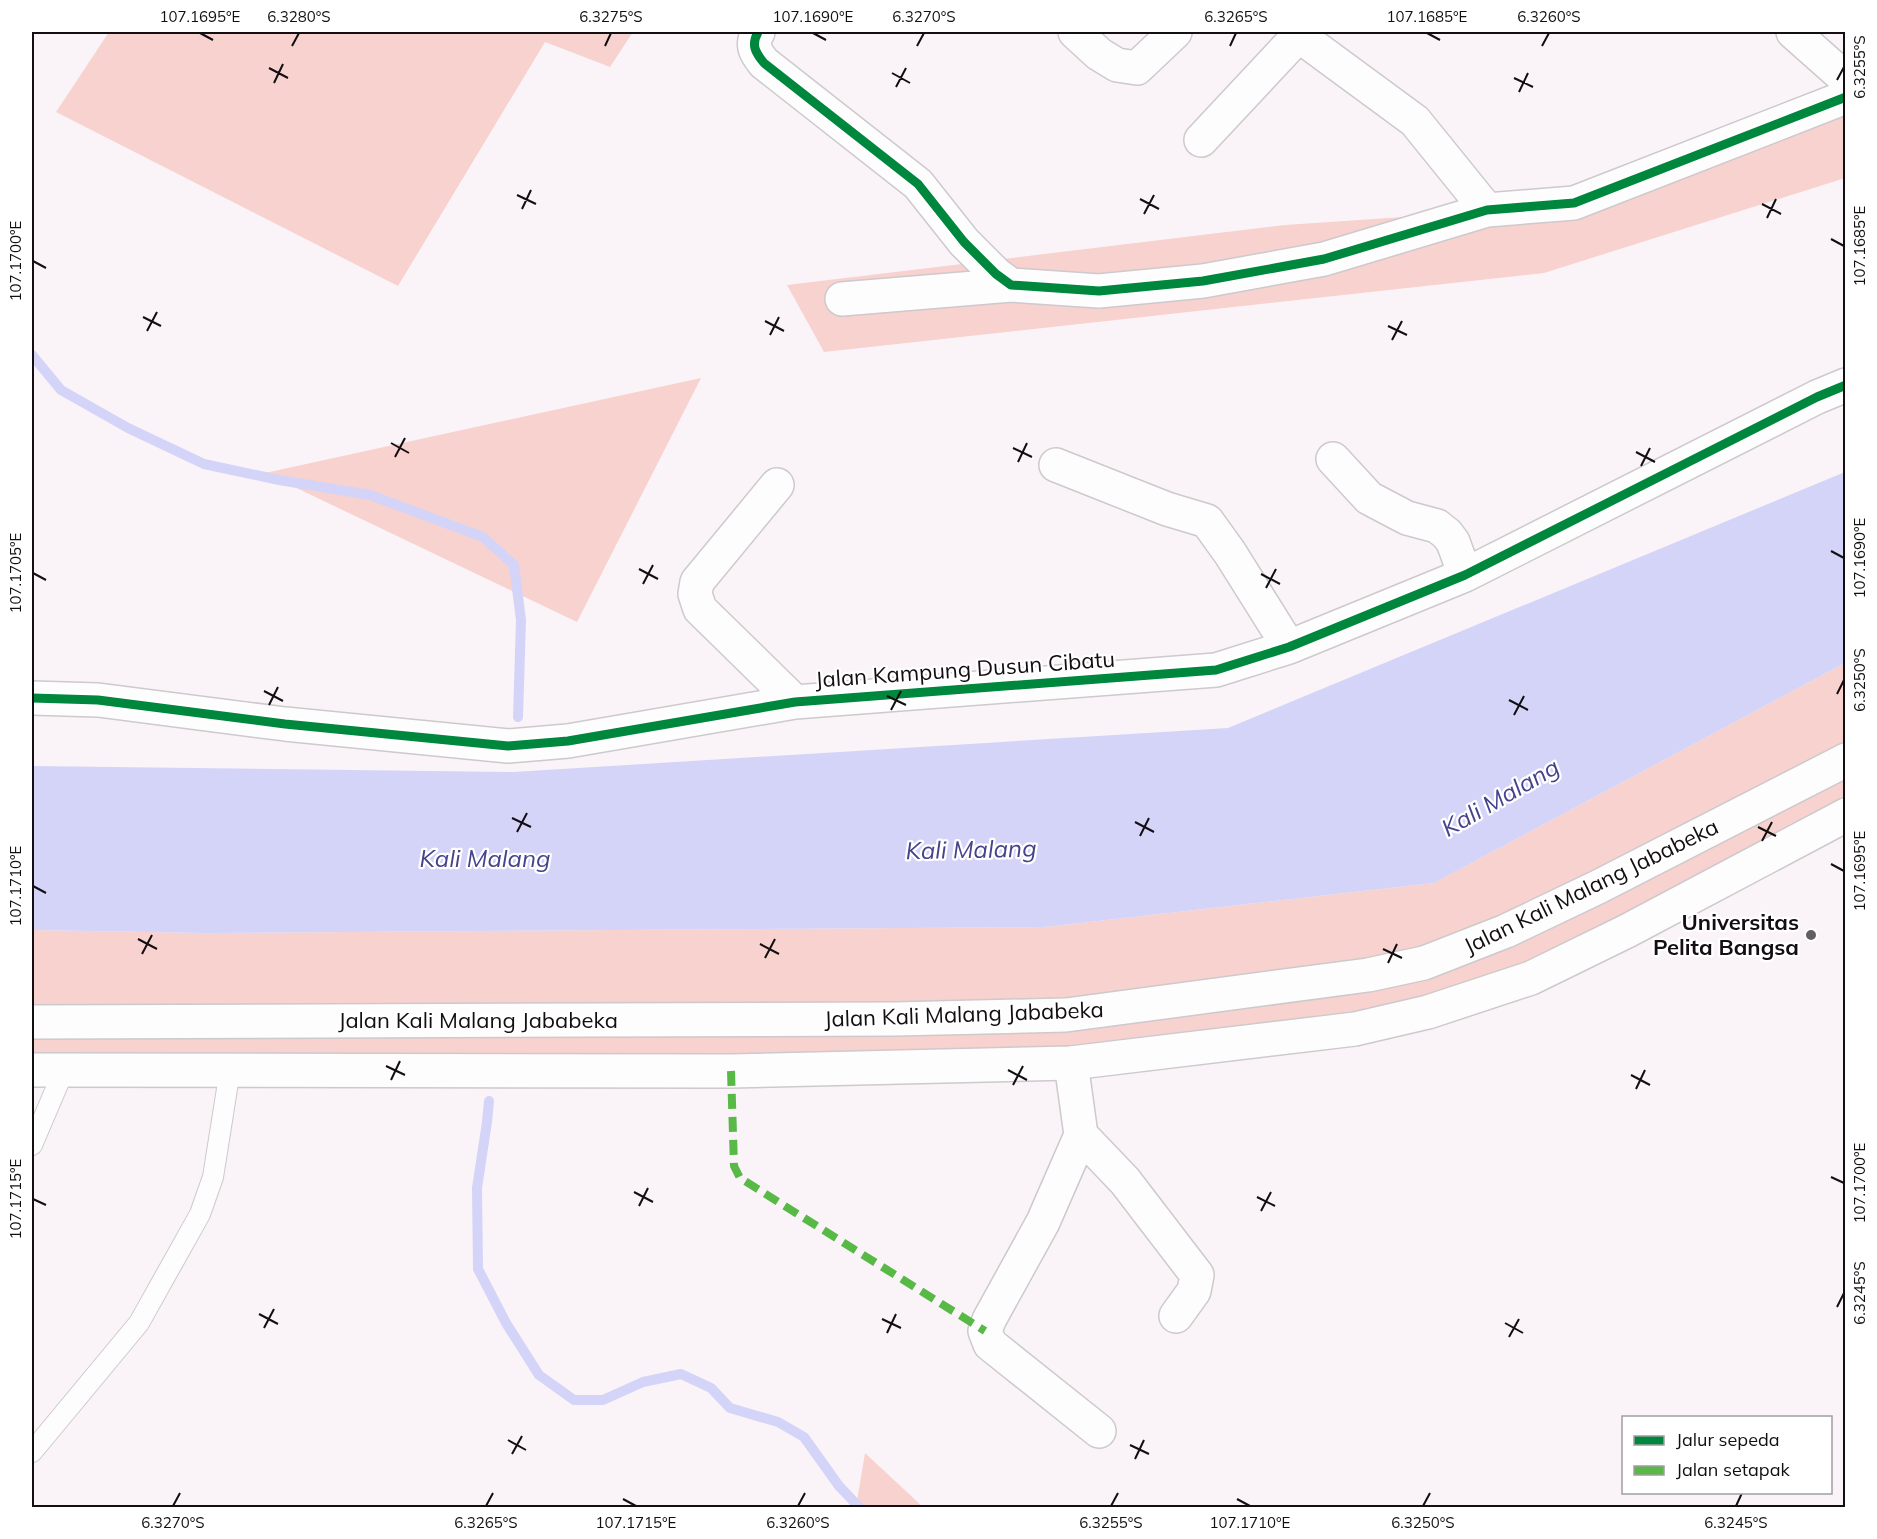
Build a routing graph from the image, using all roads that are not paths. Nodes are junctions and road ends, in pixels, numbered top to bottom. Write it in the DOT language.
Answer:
graph roads {
  1 [pos="758,32"];
  2 [pos="1075,32"];
  3 [pos="1175,32"];
  4 [pos="1793,32"];
  5 [pos="1298,33"];
  6 [pos="1845,79"];
  7 [pos="1845,97"];
  8 [pos="1202,140"];
  9 [pos="1487,210"];
  10 [pos="1011,285"];
  11 [pos="842,299"];
  12 [pos="1845,385"];
  13 [pos="1333,459"];
  14 [pos="1056,465"];
  15 [pos="777,485"];
  16 [pos="1465,575"];
  17 [pos="1289,647"];
  18 [pos="32,698"];
  19 [pos="795,702"];
  20 [pos="1845,759"];
  21 [pos="1845,815"];
  22 [pos="1682,843"];
  23 [pos="1708,889"];
  24 [pos="32,1022"];
  25 [pos="1071,1063"];
  26 [pos="32,1070"];
  27 [pos="64,1070"];
  28 [pos="230,1070"];
  29 [pos="1081,1135"];
  30 [pos="32,1145"];
  31 [pos="1176,1317"];
  32 [pos="1099,1431"];
  33 [pos="32,1452"];
  1 -- 10 [label="street"];
  2 -- 3 [label="street"];
  4 -- 6 [label="street"];
  5 -- 8 [label="street"];
  5 -- 9 [label="street"];
  7 -- 9 [label="street"];
  9 -- 10 [label="street"];
  10 -- 11 [label="street"];
  12 -- 16 [label="street, Jalan Kampung Dusun Cibatu"];
  13 -- 16 [label="street"];
  14 -- 17 [label="street"];
  15 -- 19 [label="street"];
  16 -- 17 [label="street, Jalan Kampung Dusun Cibatu"];
  17 -- 19 [label="street, Jalan Kampung Dusun Cibatu"];
  18 -- 19 [label="street, Jalan Kampung Dusun Cibatu"];
  20 -- 22 [label="street, Jalan Kali Malang Jababeka"];
  21 -- 23 [label="street"];
  22 -- 23 [label="street"];
  22 -- 24 [label="street, Jalan Kali Malang Jababeka"];
  23 -- 25 [label="street"];
  25 -- 28 [label="street"];
  25 -- 29 [label="street"];
  26 -- 27 [label="street"];
  27 -- 28 [label="street"];
  27 -- 30 [label="lane"];
  28 -- 33 [label="lane"];
  29 -- 31 [label="street"];
  29 -- 32 [label="street"];
}
